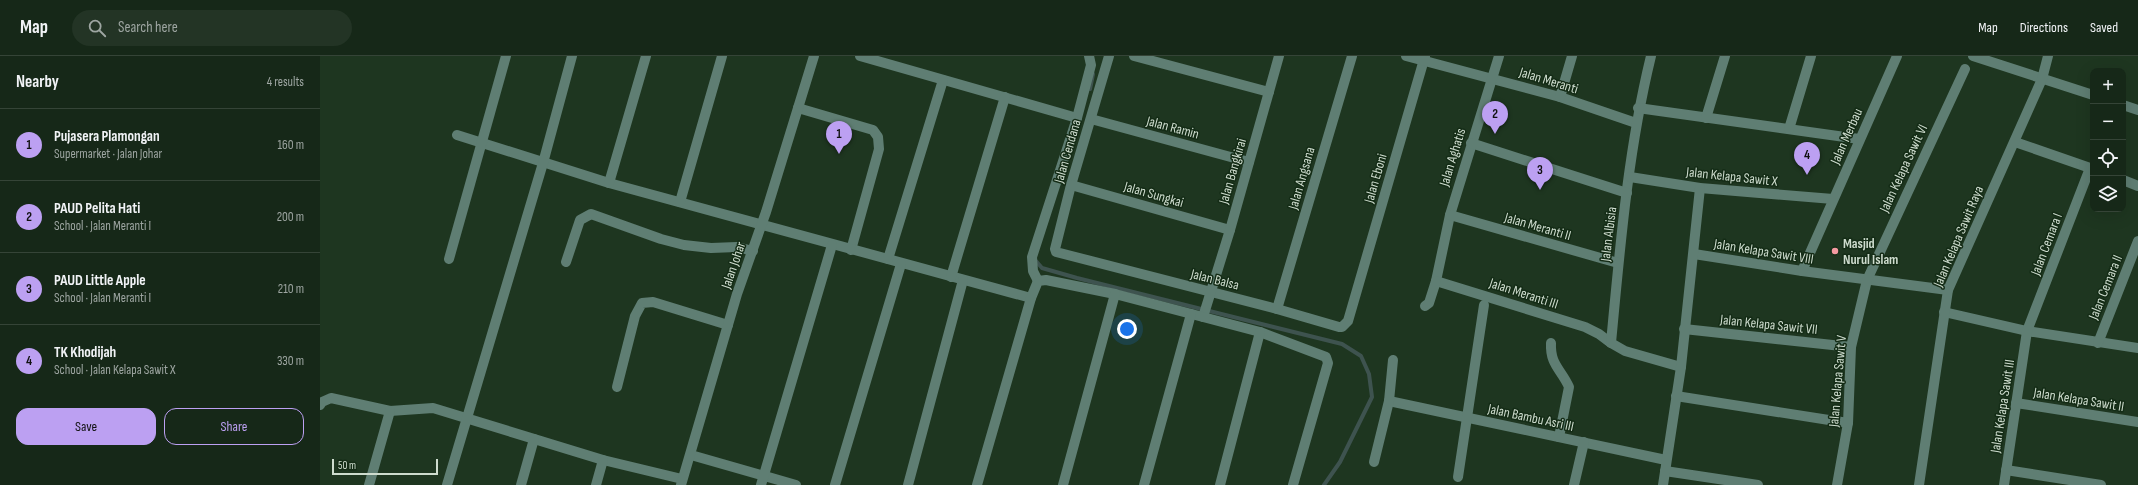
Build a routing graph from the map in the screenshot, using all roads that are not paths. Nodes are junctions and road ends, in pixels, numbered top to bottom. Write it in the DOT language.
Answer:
graph roads {
  1 [pos="506,56"];
  2 [pos="572,56"];
  3 [pos="646,56"];
  4 [pos="722,56"];
  5 [pos="814,56"];
  6 [pos="860,56"];
  7 [pos="1089,56"];
  8 [pos="1109,56"];
  9 [pos="1134,56"];
  10 [pos="1279,56"];
  11 [pos="1352,56"];
  12 [pos="1406,56"];
  13 [pos="1499,56"];
  14 [pos="1572,56"];
  15 [pos="1651,56"];
  16 [pos="1725,56"];
  17 [pos="1811,56"];
  18 [pos="1897,56"];
  19 [pos="1973,56"];
  20 [pos="2048,56"];
  21 [pos="1425,58"];
  22 [pos="1965,69"];
  23 [pos="1491,78"];
  24 [pos="2042,79"];
  25 [pos="943,80"];
  26 [pos="1269,92"];
  27 [pos="2090,94"];
  28 [pos="1005,97"];
  29 [pos="1560,97"];
  30 [pos="2126,106"];
  31 [pos="798,108"];
  32 [pos="1638,108"];
  33 [pos="2138,110"];
  34 [pos="1077,118"];
  35 [pos="1706,118"];
  36 [pos="1091,119"];
  37 [pos="1636,123"];
  38 [pos="1789,129"];
  39 [pos="457,135"];
  40 [pos="1859,139"];
  41 [pos="2014,142"];
  42 [pos="483,143"];
  43 [pos="1471,143"];
  44 [pos="1249,162"];
  45 [pos="543,163"];
  46 [pos="2090,167"];
  47 [pos="2090,173"];
  48 [pos="1630,177"];
  49 [pos="2126,181"];
  50 [pos="610,183"];
  51 [pos="1071,185"];
  52 [pos="2138,186"];
  53 [pos="1700,188"];
  54 [pos="1627,193"];
  55 [pos="1833,199"];
  56 [pos="680,202"];
  57 [pos="1450,215"];
  58 [pos="762,224"];
  59 [pos="1230,230"];
  60 [pos="2138,241"];
  61 [pos="832,245"];
  62 [pos="851,250"];
  63 [pos="753,251"];
  64 [pos="1058,254"];
  65 [pos="1694,254"];
  66 [pos="449,259"];
  67 [pos="888,259"];
  68 [pos="566,262"];
  69 [pos="901,264"];
  70 [pos="1618,264"];
  71 [pos="1802,272"];
  72 [pos="951,277"];
  73 [pos="963,280"];
  74 [pos="1867,280"];
  75 [pos="1038,281"];
  76 [pos="1436,281"];
  77 [pos="1948,290"];
  78 [pos="1115,294"];
  79 [pos="1211,294"];
  80 [pos="1031,298"];
  81 [pos="1484,305"];
  82 [pos="1425,306"];
  83 [pos="1351,307"];
  84 [pos="1277,309"];
  85 [pos="1944,312"];
  86 [pos="1191,314"];
  87 [pos="1204,315"];
  88 [pos="728,325"];
  89 [pos="1684,329"];
  90 [pos="2027,331"];
  91 [pos="1260,332"];
  92 [pos="1551,343"];
  93 [pos="1611,343"];
  94 [pos="2098,343"];
  95 [pos="1851,347"];
  96 [pos="2138,348"];
  97 [pos="1393,360"];
  98 [pos="1681,367"];
  99 [pos="617,387"];
  100 [pos="1676,396"];
  101 [pos="1389,401"];
  102 [pos="2016,403"];
  103 [pos="320,405"];
  104 [pos="390,411"];
  105 [pos="1466,417"];
  106 [pos="468,418"];
  107 [pos="2138,422"];
  108 [pos="1848,424"];
  109 [pos="1559,437"];
  110 [pos="534,439"];
  111 [pos="1584,442"];
  112 [pos="691,455"];
  113 [pos="603,460"];
  114 [pos="1666,460"];
  115 [pos="1374,462"];
  116 [pos="2006,470"];
  117 [pos="1665,471"];
  118 [pos="1458,476"];
  119 [pos="762,480"];
  120 [pos="2050,481"];
  121 [pos="682,482"];
  122 [pos="369,485"];
  123 [pos="447,485"];
  124 [pos="520,485"];
  125 [pos="596,485"];
  126 [pos="796,485"];
  127 [pos="835,485"];
  128 [pos="908,485"];
  129 [pos="977,485"];
  130 [pos="1063,485"];
  131 [pos="1144,485"];
  132 [pos="1220,485"];
  133 [pos="1293,485"];
  134 [pos="1574,485"];
  135 [pos="1663,485"];
  136 [pos="1758,485"];
  137 [pos="1837,485"];
  138 [pos="1919,485"];
  139 [pos="2004,485"];
  140 [pos="2101,485"];
  1 -- 42 [label="street"];
  2 -- 45 [label="street"];
  3 -- 50 [label="street"];
  4 -- 56 [label="street"];
  5 -- 31 [label="street, Jalan Johar"];
  6 -- 25 [label="street"];
  7 -- 34 [label="street"];
  8 -- 36 [label="street, Jalan Cendana"];
  9 -- 26 [label="street"];
  10 -- 26 [label="street, Jalan Bangkirai"];
  11 -- 84 [label="street, Jalan Angsana"];
  12 -- 21 [label="street, Jalan Meranti"];
  13 -- 23 [label="street, Jalan Aghatis"];
  14 -- 29 [label="street"];
  15 -- 32 [label="street, Jalan Albisia"];
  16 -- 35 [label="street"];
  17 -- 38 [label="street"];
  18 -- 40 [label="street, Jalan Merbau"];
  19 -- 24 [label="street"];
  20 -- 24 [label="street, Jalan Kelapa Sawit Raya"];
  21 -- 23 [label="street, Jalan Meranti"];
  21 -- 83 [label="street, Jalan Eboni"];
  22 -- 74 [label="street, Jalan Kelapa Sawit VI"];
  23 -- 29 [label="street, Jalan Meranti"];
  23 -- 43 [label="street, Jalan Aghatis"];
  24 -- 27 [label="street"];
  24 -- 41 [label="street, Jalan Kelapa Sawit Raya"];
  25 -- 28 [label="street"];
  25 -- 67 [label="street"];
  26 -- 44 [label="street, Jalan Bangkirai"];
  28 -- 34 [label="street"];
  28 -- 72 [label="street"];
  29 -- 37 [label="street, Jalan Meranti"];
  30 -- 33 [label="street"];
  31 -- 58 [label="street, Jalan Johar"];
  31 -- 62 [label="street"];
  32 -- 35 [label="street"];
  32 -- 37 [label="street, Jalan Albisia"];
  34 -- 75 [label="street"];
  35 -- 38 [label="street"];
  36 -- 44 [label="street, Jalan Ramin"];
  36 -- 51 [label="street, Jalan Cendana"];
  37 -- 48 [label="street, Jalan Albisia"];
  38 -- 40 [label="street"];
  39 -- 42 [label="street"];
  40 -- 55 [label="street, Jalan Merbau"];
  41 -- 46 [label="street"];
  41 -- 77 [label="street, Jalan Kelapa Sawit Raya"];
  42 -- 45 [label="street"];
  42 -- 66 [label="street"];
  43 -- 54 [label="street"];
  43 -- 57 [label="street, Jalan Aghatis"];
  44 -- 59 [label="street, Jalan Bangkirai"];
  45 -- 50 [label="street"];
  45 -- 106 [label="street"];
  47 -- 90 [label="street, Jalan Cemara I"];
  48 -- 53 [label="street, Jalan Kelapa Sawit X"];
  48 -- 54 [label="street, Jalan Albisia"];
  49 -- 52 [label="street"];
  50 -- 56 [label="street"];
  51 -- 59 [label="street, Jalan Sungkai"];
  51 -- 64 [label="street, Jalan Cendana"];
  53 -- 55 [label="street, Jalan Kelapa Sawit X"];
  53 -- 65 [label="street"];
  54 -- 70 [label="street, Jalan Albisia"];
  55 -- 71 [label="street, Jalan Merbau"];
  56 -- 58 [label="street"];
  57 -- 70 [label="street, Jalan Meranti II"];
  57 -- 76 [label="street, Jalan Aghatis"];
  58 -- 61 [label="street"];
  58 -- 63 [label="street, Jalan Johar"];
  59 -- 79 [label="street, Jalan Bangkirai"];
  60 -- 94 [label="street, Jalan Cemara II"];
  61 -- 62 [label="street"];
  61 -- 119 [label="street"];
  62 -- 67 [label="street"];
  63 -- 68 [label="street"];
  63 -- 88 [label="street, Jalan Johar"];
  64 -- 79 [label="street, Jalan Balsa"];
  65 -- 71 [label="street, Jalan Kelapa Sawit VIII"];
  65 -- 89 [label="street"];
  67 -- 69 [label="street"];
  69 -- 72 [label="street"];
  69 -- 127 [label="street"];
  70 -- 93 [label="street, Jalan Albisia"];
  71 -- 74 [label="street, Jalan Kelapa Sawit VIII"];
  72 -- 73 [label="street"];
  73 -- 80 [label="street"];
  73 -- 128 [label="street"];
  74 -- 77 [label="street, Jalan Kelapa Sawit VIII"];
  74 -- 95 [label="street, Jalan Kelapa Sawit V"];
  75 -- 78 [label="street"];
  75 -- 80 [label="street"];
  76 -- 82 [label="street"];
  76 -- 93 [label="street, Jalan Meranti III"];
  77 -- 85 [label="street, Jalan Kelapa Sawit Raya"];
  78 -- 86 [label="street"];
  78 -- 130 [label="street"];
  79 -- 84 [label="street, Jalan Balsa"];
  79 -- 87 [label="street, Jalan Bangkirai"];
  80 -- 129 [label="street"];
  81 -- 105 [label="street"];
  83 -- 84 [label="street, Jalan Balsa"];
  85 -- 90 [label="street"];
  85 -- 138 [label="street, Jalan Kelapa Sawit Raya"];
  86 -- 87 [label="street"];
  86 -- 131 [label="street"];
  87 -- 91 [label="street"];
  88 -- 99 [label="street"];
  88 -- 112 [label="street, Jalan Johar"];
  89 -- 95 [label="street, Jalan Kelapa Sawit VII"];
  89 -- 98 [label="street"];
  90 -- 94 [label="street"];
  90 -- 102 [label="street, Jalan Kelapa Sawit III"];
  91 -- 132 [label="street"];
  91 -- 133 [label="street"];
  92 -- 109 [label="street"];
  93 -- 98 [label="street"];
  94 -- 96 [label="street"];
  95 -- 108 [label="street, Jalan Kelapa Sawit V"];
  97 -- 101 [label="street"];
  98 -- 100 [label="street"];
  100 -- 108 [label="street"];
  100 -- 114 [label="street"];
  101 -- 105 [label="street, Jalan Bambu Asri III"];
  101 -- 115 [label="street"];
  102 -- 107 [label="street, Jalan Kelapa Sawit II"];
  102 -- 116 [label="street, Jalan Kelapa Sawit III"];
  103 -- 104 [label="street"];
  104 -- 106 [label="street"];
  104 -- 122 [label="street"];
  105 -- 109 [label="street, Jalan Bambu Asri III"];
  105 -- 118 [label="street"];
  106 -- 110 [label="street"];
  106 -- 123 [label="street"];
  108 -- 137 [label="street, Jalan Kelapa Sawit V"];
  109 -- 111 [label="street, Jalan Bambu Asri III"];
  110 -- 113 [label="street"];
  110 -- 124 [label="street"];
  111 -- 114 [label="street, Jalan Bambu Asri III"];
  111 -- 134 [label="street"];
  112 -- 119 [label="street"];
  112 -- 121 [label="street, Jalan Johar"];
  113 -- 121 [label="street"];
  113 -- 125 [label="street"];
  114 -- 117 [label="street"];
  116 -- 120 [label="street"];
  116 -- 139 [label="street, Jalan Kelapa Sawit III"];
  117 -- 135 [label="street"];
  117 -- 136 [label="street"];
  119 -- 126 [label="street"];
  120 -- 140 [label="street"];
}
